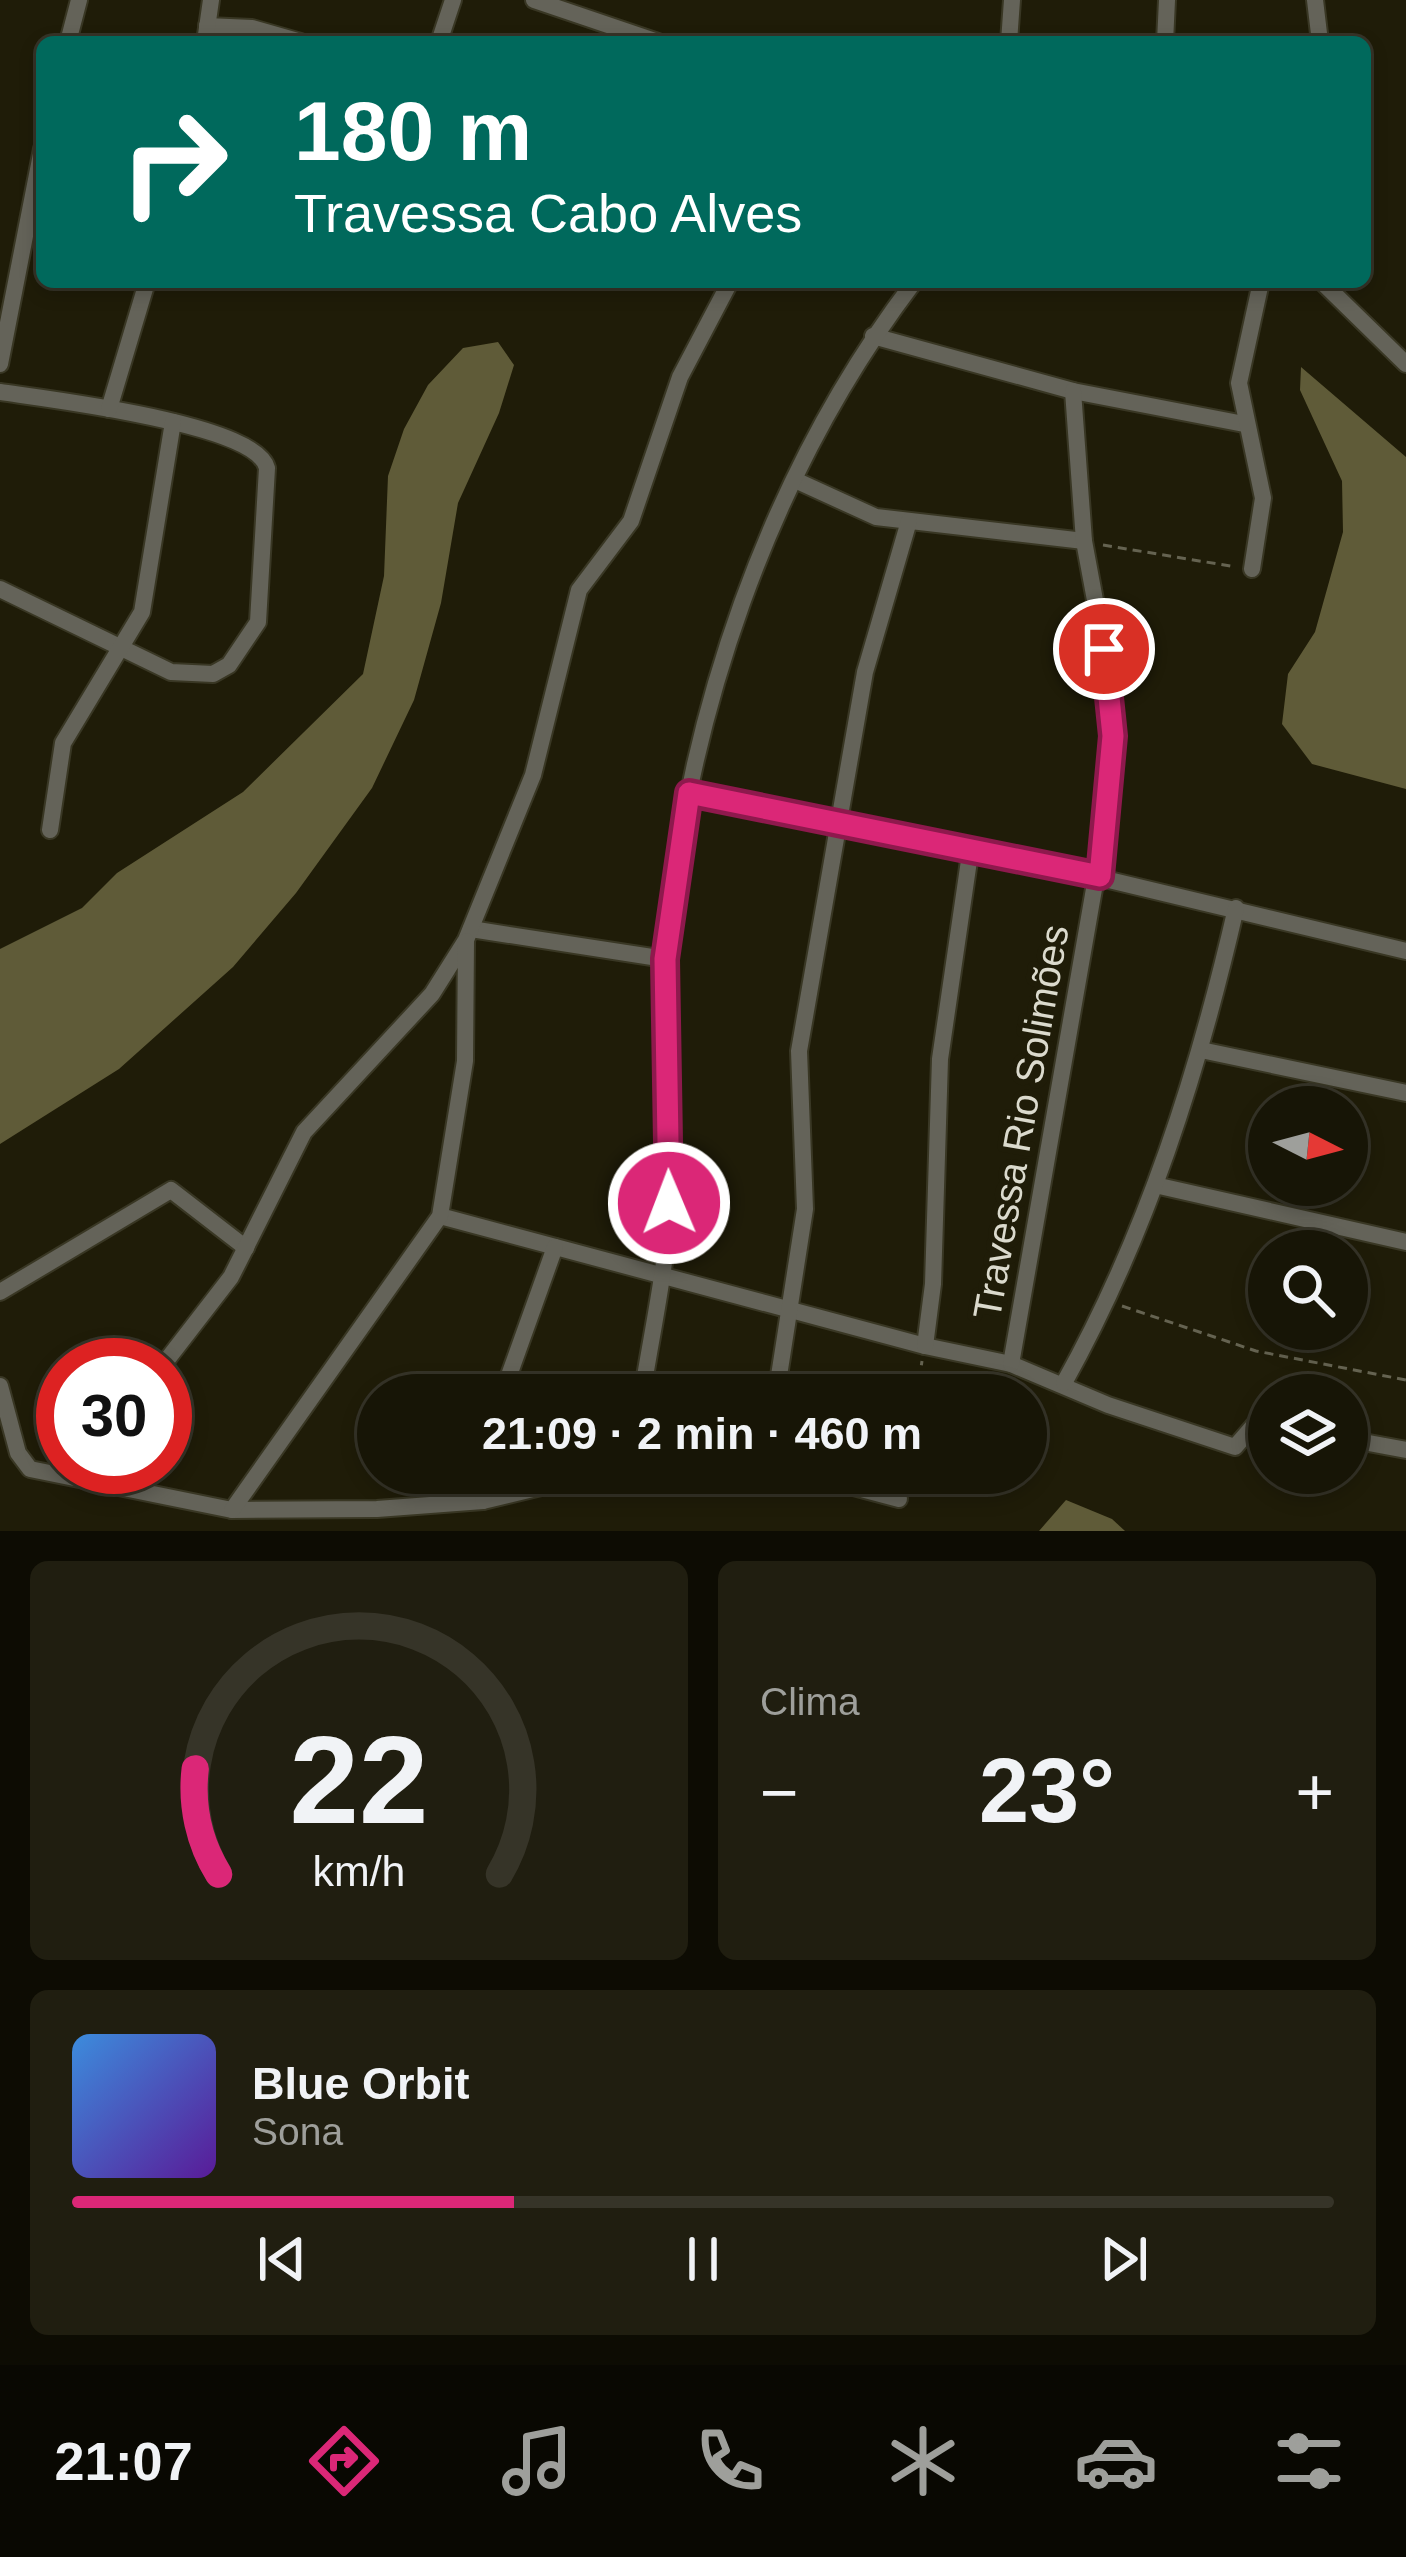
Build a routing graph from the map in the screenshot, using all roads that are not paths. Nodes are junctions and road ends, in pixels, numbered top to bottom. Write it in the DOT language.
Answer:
graph roads {
  1 [pos="80,0"];
  2 [pos="211,0"];
  3 [pos="453,0"];
  4 [pos="534,0"];
  5 [pos="1012,0"];
  6 [pos="1168,0"];
  7 [pos="1316,0"];
  8 [pos="206,34"];
  9 [pos="70,36"];
  10 [pos="282,36"];
  11 [pos="441,36"];
  12 [pos="640,36"];
  13 [pos="1009,36"];
  14 [pos="1165,36"];
  15 [pos="1319,36"];
  16 [pos="36,180"];
  17 [pos="145,288"];
  18 [pos="727,288"];
  19 [pos="909,288"];
  20 [pos="1260,288"];
  21 [pos="1328,288"];
  22 [pos="873,336"];
  23 [pos="0,364"];
  24 [pos="1406,364"];
  25 [pos="1073,391"];
  26 [pos="0,392"];
  27 [pos="109,409"];
  28 [pos="173,422"];
  29 [pos="1244,424"];
  30 [pos="795,480"];
  31 [pos="909,521"];
  32 [pos="1084,542"];
  33 [pos="1252,569"];
  34 [pos="0,589"];
  35 [pos="123,648"];
  36 [pos="689,793"];
  37 [pos="838,821"];
  38 [pos="50,830"];
  39 [pos="971,847"];
  40 [pos="1100,876"];
  41 [pos="1236,908"];
  42 [pos="469,935"];
  43 [pos="1406,951"];
  44 [pos="665,959"];
  45 [pos="1201,1050"];
  46 [pos="1406,1093"];
  47 [pos="1155,1185"];
  48 [pos="440,1216"];
  49 [pos="1406,1242"];
  50 [pos="556,1247"];
  51 [pos="246,1248"];
  52 [pos="660,1274"];
  53 [pos="0,1292"];
  54 [pos="792,1310"];
  55 [pos="184,1338"];
  56 [pos="925,1346"];
  57 [pos="1011,1364"];
  58 [pos="510,1374"];
  59 [pos="645,1374"];
  60 [pos="780,1374"];
  61 [pos="1064,1383"];
  62 [pos="0,1386"];
  63 [pos="1248,1432"];
  64 [pos="1368,1443"];
  65 [pos="1406,1450"];
  66 [pos="36,1469"];
  67 [pos="172,1494"];
  68 [pos="483,1494"];
  69 [pos="512,1494"];
  70 [pos="883,1494"];
  71 [pos="899,1498"];
  72 [pos="483,1501"];
  73 [pos="232,1510"];
  1 -- 9 [label="street"];
  2 -- 8 [label="street"];
  3 -- 11 [label="street"];
  4 -- 12 [label="street"];
  5 -- 13 [label="street"];
  6 -- 14 [label="street"];
  7 -- 15 [label="street"];
  8 -- 10 [label="street"];
  16 -- 23 [label="street"];
  17 -- 27 [label="street"];
  18 -- 42 [label="street"];
  19 -- 22 [label="street"];
  20 -- 29 [label="street"];
  21 -- 24 [label="street"];
  22 -- 25 [label="street"];
  22 -- 30 [label="street"];
  25 -- 29 [label="street"];
  25 -- 32 [label="street, Travessa Rio Solimões"];
  26 -- 27 [label="street"];
  27 -- 28 [label="street"];
  28 -- 35 [label="street"];
  28 -- 35 [label="street"];
  29 -- 33 [label="street"];
  30 -- 31 [label="street"];
  30 -- 36 [label="street"];
  31 -- 32 [label="street"];
  31 -- 37 [label="street"];
  32 -- 40 [label="street, Travessa Rio Solimões"];
  34 -- 35 [label="street"];
  35 -- 38 [label="street"];
  36 -- 37 [label="street"];
  36 -- 44 [label="street"];
  37 -- 39 [label="street"];
  37 -- 54 [label="street"];
  39 -- 40 [label="street"];
  39 -- 56 [label="street"];
  40 -- 41 [label="street"];
  40 -- 57 [label="street, Travessa Rio Solimões"];
  41 -- 43 [label="street"];
  41 -- 45 [label="street"];
  42 -- 44 [label="street"];
  42 -- 48 [label="street"];
  42 -- 51 [label="street"];
  44 -- 52 [label="street"];
  45 -- 46 [label="street"];
  45 -- 47 [label="street"];
  47 -- 49 [label="street"];
  47 -- 61 [label="street"];
  48 -- 50 [label="street"];
  48 -- 73 [label="street"];
  50 -- 52 [label="street"];
  50 -- 58 [label="street"];
  51 -- 53 [label="street"];
  51 -- 55 [label="street"];
  52 -- 54 [label="street"];
  52 -- 59 [label="street"];
  54 -- 56 [label="street"];
  54 -- 60 [label="street"];
  56 -- 57 [label="street"];
  57 -- 61 [label="street"];
  61 -- 63 [label="street"];
  62 -- 66 [label="street"];
  64 -- 65 [label="street"];
  67 -- 73 [label="street"];
  68 -- 72 [label="street"];
  69 -- 72 [label="street"];
  70 -- 71 [label="street"];
  72 -- 73 [label="street"];
}
